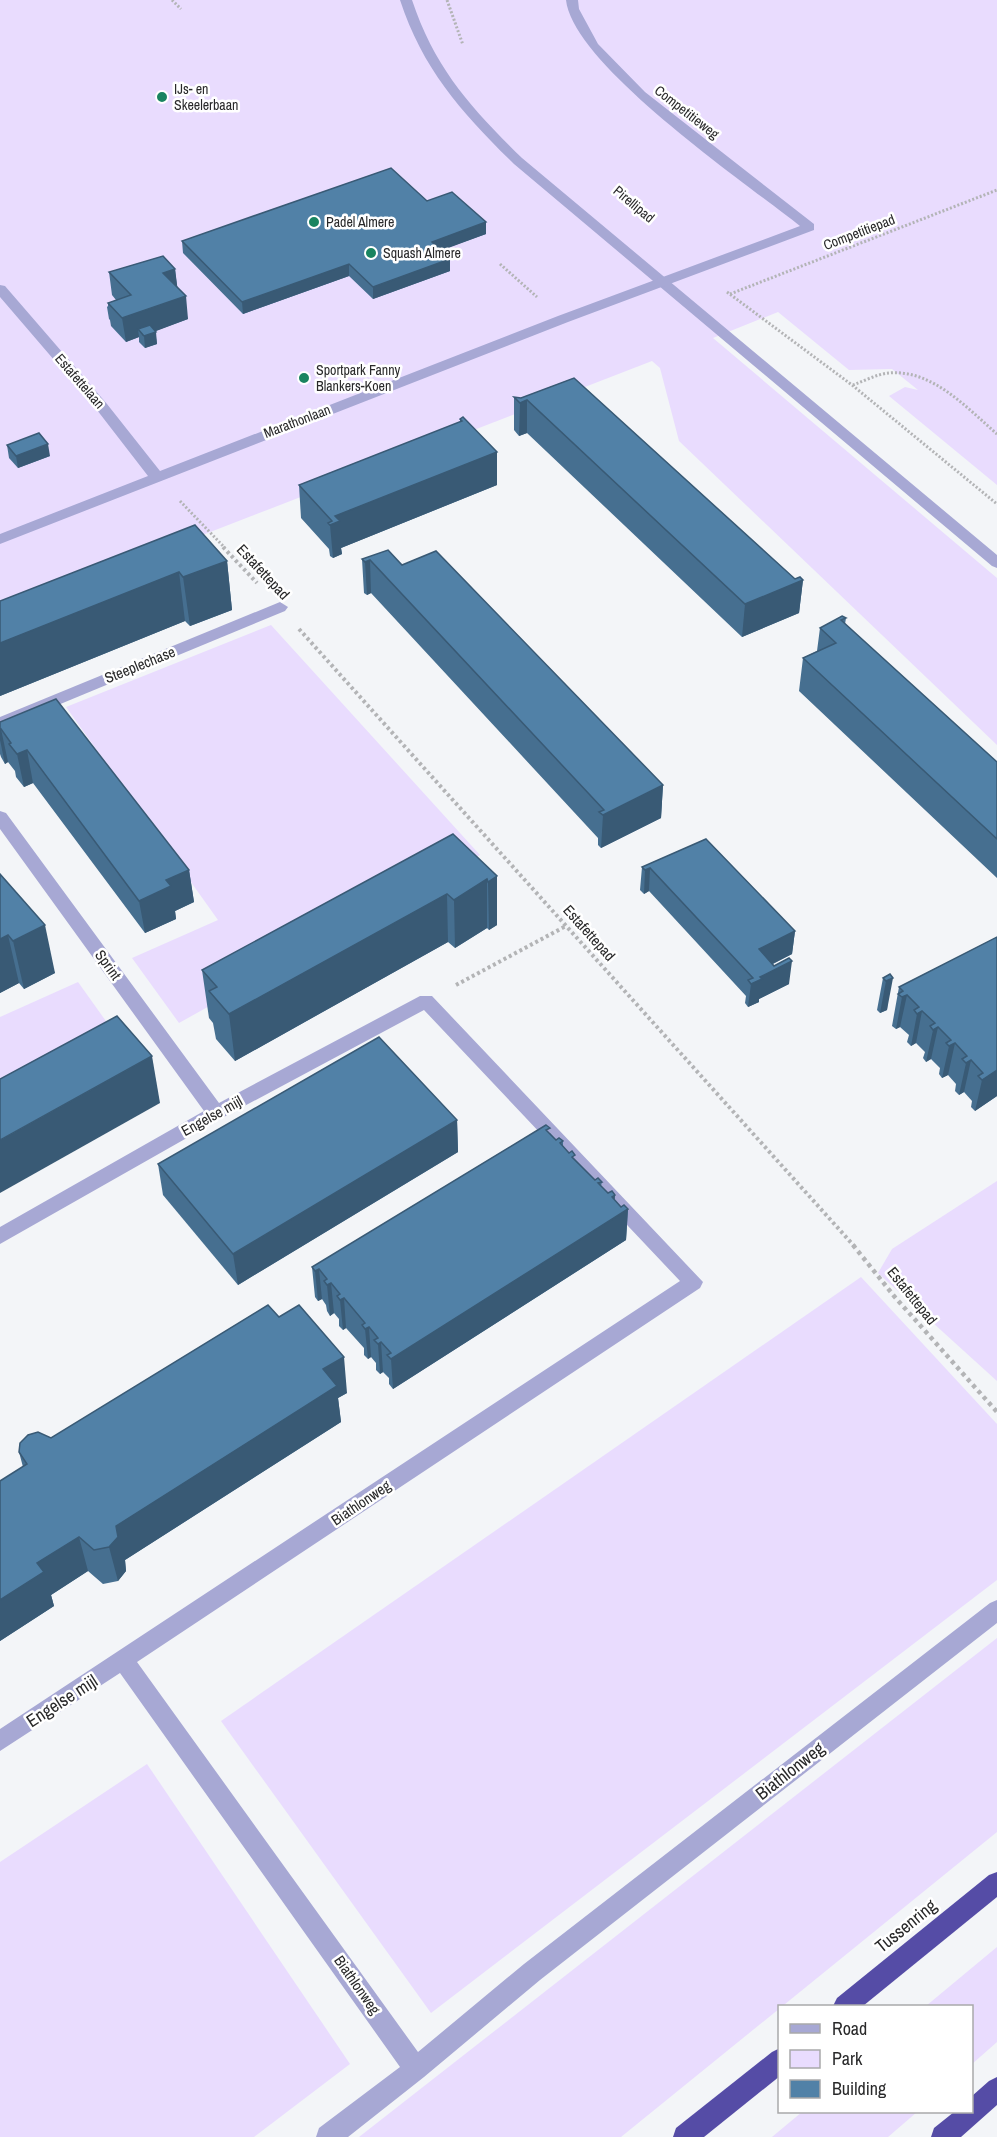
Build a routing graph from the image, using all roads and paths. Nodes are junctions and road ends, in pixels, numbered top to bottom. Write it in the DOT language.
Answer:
graph roads {
  1 [pos="172,0"];
  2 [pos="406,0"];
  3 [pos="447,0"];
  4 [pos="572,0"];
  5 [pos="181,9"];
  6 [pos="464,48"];
  7 [pos="997,190"];
  8 [pos="809,226"];
  9 [pos="500,264"];
  10 [pos="697,270"];
  11 [pos="664,283"];
  12 [pos="0,289"];
  13 [pos="729,294"];
  14 [pos="563,319"];
  15 [pos="852,386"];
  16 [pos="997,434"];
  17 [pos="156,476"];
  18 [pos="997,504"];
  19 [pos="0,538"];
  20 [pos="997,563"];
  21 [pos="280,607"];
  22 [pos="0,723"];
  23 [pos="0,817"];
  24 [pos="566,926"];
  25 [pos="426,1001"];
  26 [pos="216,1113"];
  27 [pos="0,1236"];
  28 [pos="997,1412"];
  29 [pos="997,1610"];
  30 [pos="124,1661"];
  31 [pos="0,1741"];
  32 [pos="997,1883"];
  33 [pos="847,2005"];
  34 [pos="778,2062"];
  35 [pos="416,2069"];
  36 [pos="997,2089"];
  37 [pos="973,2110"];
  38 [pos="970,2113"];
  39 [pos="328,2137"];
  40 [pos="686,2137"];
  41 [pos="943,2137"];
  1 -- 5 [label="path"];
  2 -- 11 [label="street"];
  3 -- 6 [label="path"];
  4 -- 8 [label="street, Competitieweg"];
  7 -- 13 [label="path, Competitiepad"];
  8 -- 10 [label="street, Marathonlaan"];
  9 -- 14 [label="path"];
  10 -- 11 [label="street, Marathonlaan"];
  10 -- 13 [label="path"];
  11 -- 14 [label="street, Marathonlaan"];
  11 -- 20 [label="street"];
  12 -- 17 [label="street, Estafettelaan"];
  13 -- 15 [label="path"];
  14 -- 17 [label="street, Marathonlaan"];
  15 -- 16 [label="path"];
  15 -- 18 [label="path"];
  17 -- 19 [label="street, Marathonlaan"];
  17 -- 21 [label="path, Estafettepad"];
  21 -- 22 [label="street, Steeplechase"];
  21 -- 24 [label="path, Estafettepad"];
  23 -- 26 [label="street, Sprint"];
  24 -- 25 [label="path"];
  24 -- 28 [label="path, Estafettepad"];
  25 -- 26 [label="street, Engelse mijl"];
  25 -- 30 [label="street, Biathlonweg"];
  26 -- 27 [label="street, Engelse mijl"];
  29 -- 35 [label="street, Biathlonweg"];
  30 -- 31 [label="street, Engelse mijl"];
  30 -- 35 [label="street, Biathlonweg"];
  32 -- 33 [label="highway, Tussenring"];
  34 -- 40 [label="highway"];
  35 -- 39 [label="street, Biathlonweg"];
  36 -- 37 [label="highway"];
  38 -- 41 [label="highway"];
}
